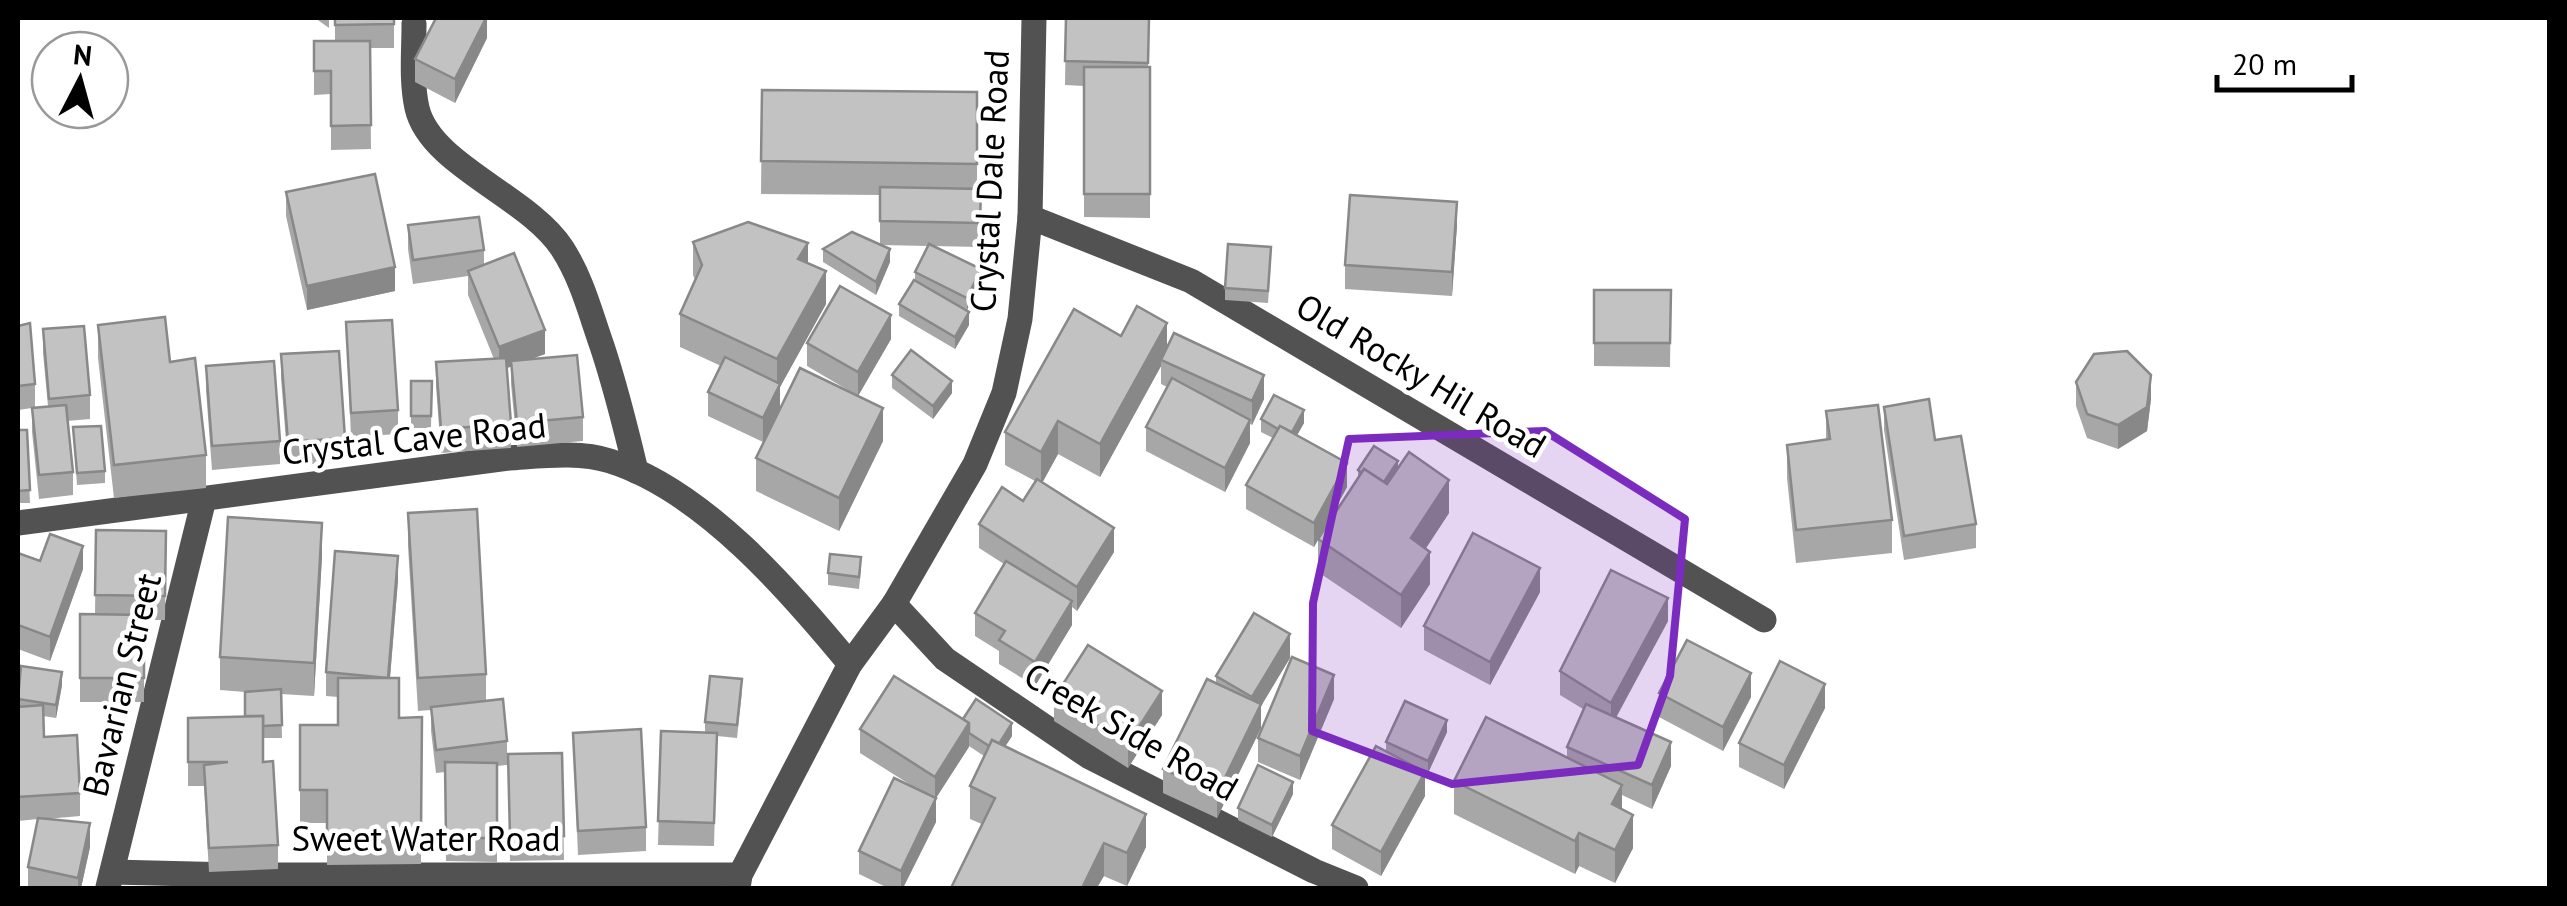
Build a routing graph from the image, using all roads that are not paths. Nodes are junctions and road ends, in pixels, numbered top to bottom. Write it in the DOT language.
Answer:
graph roads {
  1 [pos="1034,18"];
  2 [pos="414,24"];
  3 [pos="1030,217"];
  4 [pos="636,471"];
  5 [pos="204,499"];
  6 [pos="18,523"];
  7 [pos="894,604"];
  8 [pos="1764,620"];
  9 [pos="850,664"];
  10 [pos="110,880"];
  11 [pos="739,882"];
  12 [pos="1356,888"];
  1 -- 3 [label="street, Crystal Dale Road"];
  2 -- 4 [label="street"];
  3 -- 7 [label="street, Crystal Dale Road"];
  3 -- 8 [label="street, Old Rocky Hil Road"];
  4 -- 5 [label="street, Crystal Cave Road"];
  4 -- 9 [label="street, Crystal Cave Road"];
  5 -- 6 [label="street, Crystal Cave Road"];
  5 -- 10 [label="street, Bavarian Street"];
  7 -- 9 [label="street, Crystal Dale Road"];
  7 -- 12 [label="street, Creek Side Road"];
  9 -- 11 [label="street"];
  10 -- 11 [label="street, Sweet Water Road"];
}
